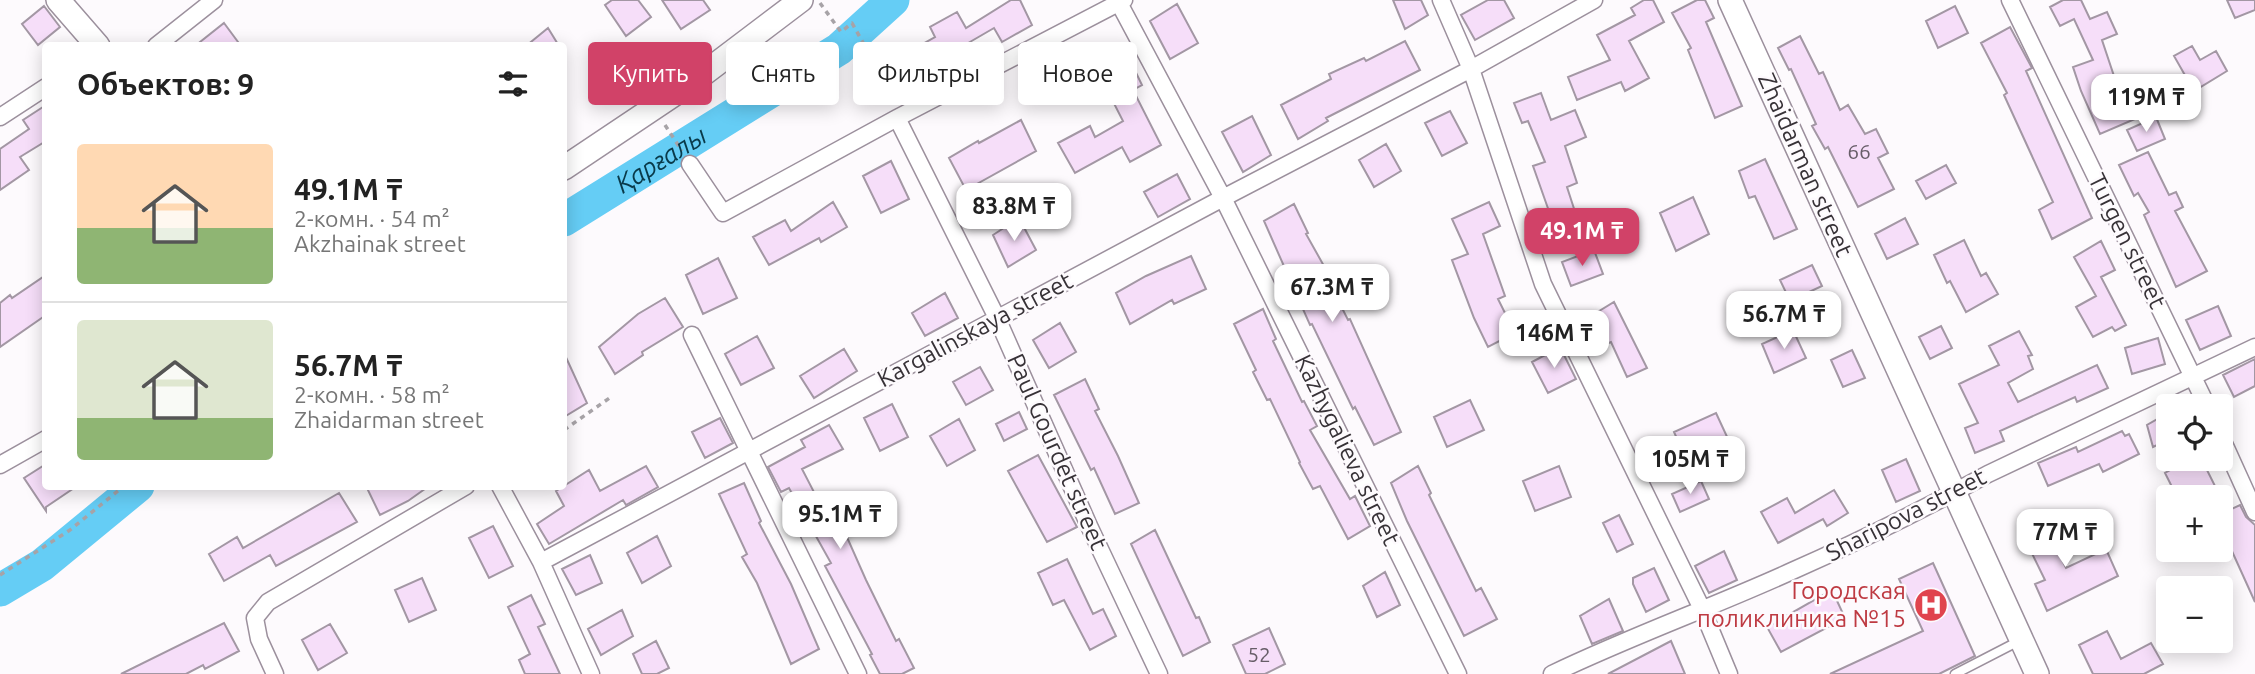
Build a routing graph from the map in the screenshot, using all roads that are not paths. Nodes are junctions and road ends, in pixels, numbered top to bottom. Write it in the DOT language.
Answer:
graph roads {
  1 [pos="58,0"];
  2 [pos="214,0"];
  3 [pos="1441,0"];
  4 [pos="1594,0"];
  5 [pos="1730,0"];
  6 [pos="2010,0"];
  7 [pos="810,1"];
  8 [pos="1122,1"];
  9 [pos="95,42"];
  10 [pos="161,42"];
  11 [pos="1471,69"];
  12 [pos="42,90"];
  13 [pos="0,117"];
  14 [pos="897,118"];
  15 [pos="690,164"];
  16 [pos="567,166"];
  17 [pos="1223,198"];
  18 [pos="997,318"];
  19 [pos="692,335"];
  20 [pos="2255,346"];
  21 [pos="2193,377"];
  22 [pos="2201,394"];
  23 [pos="42,441"];
  24 [pos="749,449"];
  25 [pos="2233,463"];
  26 [pos="0,465"];
  27 [pos="460,490"];
  28 [pos="502,490"];
  29 [pos="1954,493"];
  30 [pos="2255,512"];
  31 [pos="541,562"];
  32 [pos="1702,609"];
  33 [pos="2022,640"];
  34 [pos="275,674"];
  35 [pos="591,674"];
  36 [pos="858,674"];
  37 [pos="1159,674"];
  38 [pos="1458,674"];
  39 [pos="1552,674"];
  40 [pos="1729,674"];
  41 [pos="1955,674"];
  42 [pos="2037,674"];
  1 -- 9 [label="street"];
  2 -- 10 [label="street"];
  3 -- 11 [label="street"];
  4 -- 11 [label="street, Kargalinskaya street"];
  5 -- 29 [label="street, Zhaidarman street"];
  6 -- 21 [label="street, Turgen street"];
  7 -- 16 [label="street"];
  8 -- 14 [label="street"];
  8 -- 17 [label="street, Kazhygalieva street"];
  11 -- 17 [label="street, Kargalinskaya street"];
  11 -- 32 [label="street"];
  12 -- 13 [label="street"];
  14 -- 15 [label="street"];
  14 -- 18 [label="street, Paul Gourdet street"];
  17 -- 18 [label="street, Kargalinskaya street"];
  17 -- 38 [label="street, Kazhygalieva street"];
  18 -- 24 [label="street, Kargalinskaya street"];
  18 -- 37 [label="street, Paul Gourdet street"];
  19 -- 24 [label="street"];
  20 -- 21 [label="street, Sharipova street"];
  21 -- 22 [label="street, Turgen street"];
  21 -- 29 [label="street, Sharipova street"];
  23 -- 26 [label="street"];
  24 -- 31 [label="street, Kargalinskaya street"];
  24 -- 36 [label="street"];
  25 -- 30 [label="street"];
  27 -- 34 [label="street"];
  28 -- 31 [label="street"];
  29 -- 32 [label="street, Sharipova street"];
  29 -- 33 [label="street, Zhaidarman street"];
  31 -- 35 [label="street"];
  32 -- 39 [label="street, Sharipova street"];
  32 -- 40 [label="street"];
  33 -- 41 [label="lane"];
  33 -- 42 [label="street, Zhaidarman street"];
}
